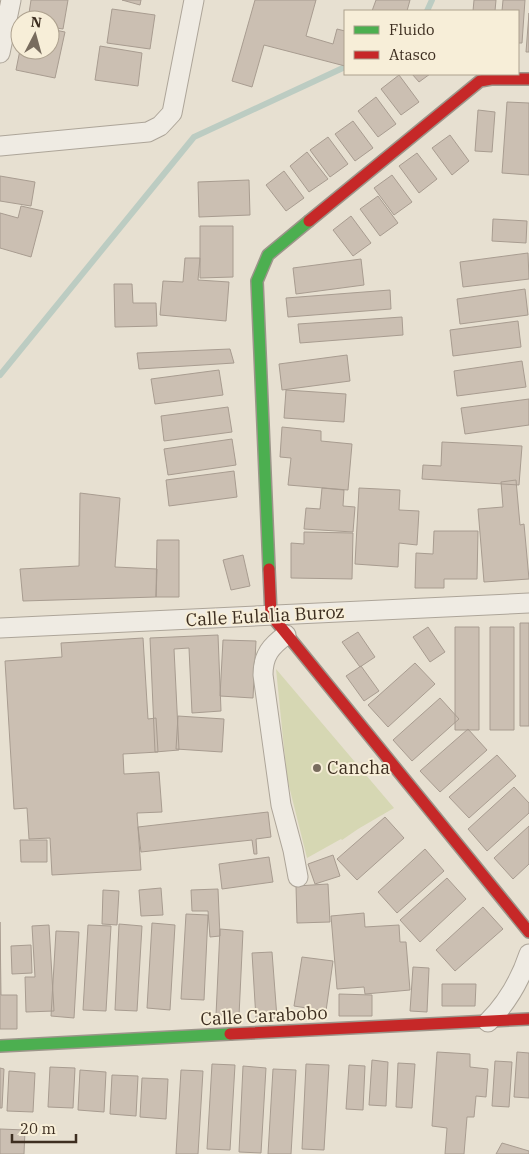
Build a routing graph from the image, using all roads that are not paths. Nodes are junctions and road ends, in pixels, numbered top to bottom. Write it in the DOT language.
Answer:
graph roads {
  1 [pos="10,0"];
  2 [pos="194,0"];
  3 [pos="0,53"];
  4 [pos="529,79"];
  5 [pos="0,146"];
  6 [pos="529,604"];
  7 [pos="271,616"];
  8 [pos="0,628"];
  9 [pos="286,635"];
  10 [pos="298,878"];
  11 [pos="529,932"];
  12 [pos="529,954"];
  13 [pos="529,1019"];
  14 [pos="488,1022"];
  15 [pos="0,1046"];
  1 -- 3 [label="street"];
  2 -- 5 [label="street"];
  4 -- 7 [label="street"];
  6 -- 7 [label="street, Calle Eulalia Buroz"];
  7 -- 8 [label="street, Calle Eulalia Buroz"];
  7 -- 9 [label="street"];
  9 -- 10 [label="street"];
  9 -- 11 [label="street"];
  12 -- 14 [label="street"];
  13 -- 14 [label="street, Calle Carabobo"];
  14 -- 15 [label="street, Calle Carabobo"];
}
